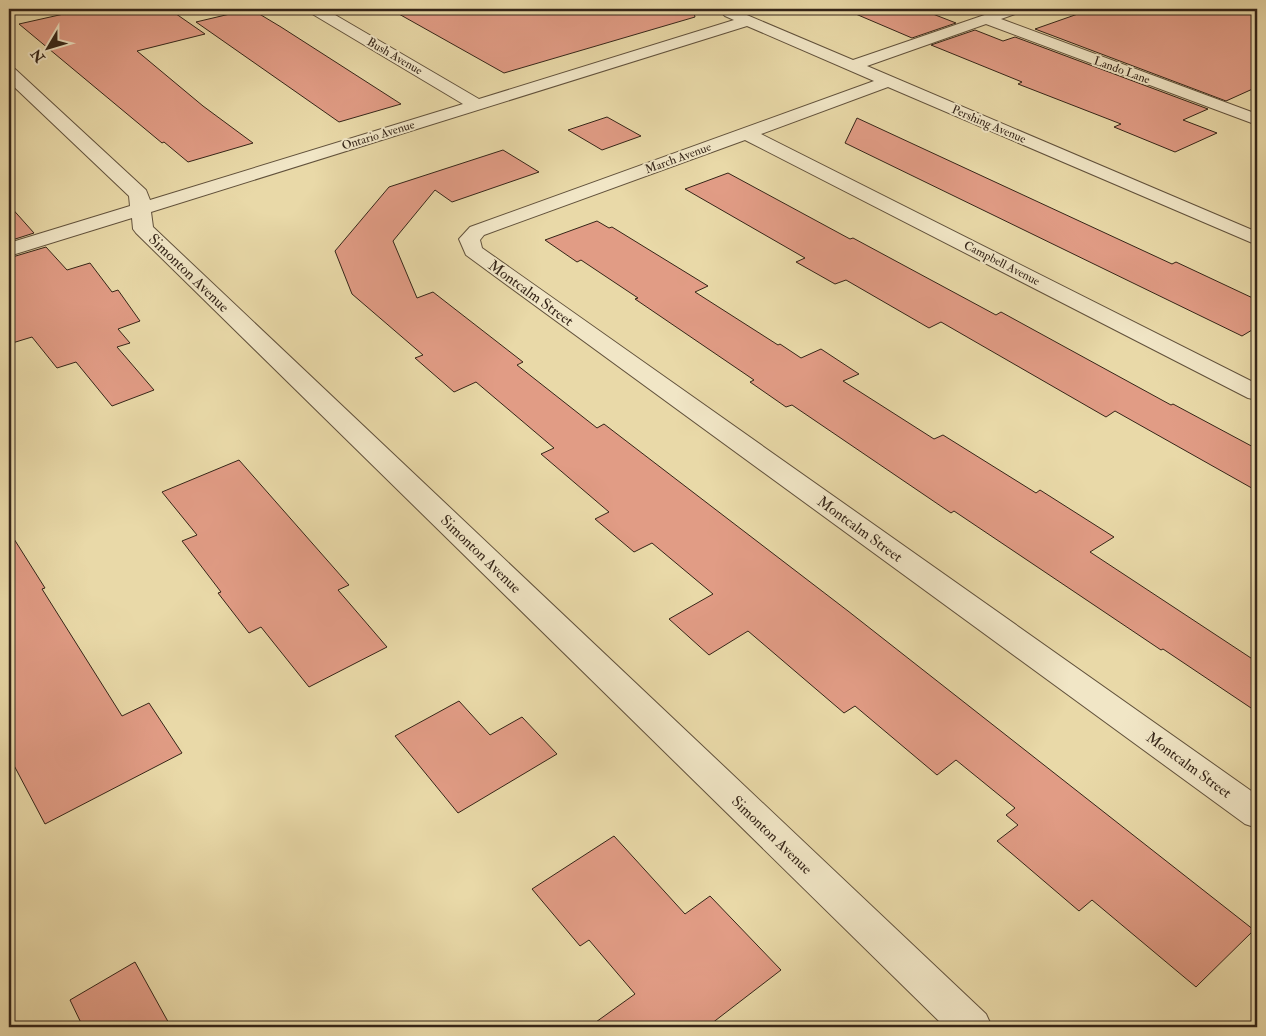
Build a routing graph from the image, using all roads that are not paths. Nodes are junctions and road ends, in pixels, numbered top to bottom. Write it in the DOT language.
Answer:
graph roads {
  1 [pos="314,9"];
  2 [pos="720,9"];
  3 [pos="1016,9"];
  4 [pos="986,19"];
  5 [pos="748,20"];
  6 [pos="853,65"];
  7 [pos="9,73"];
  8 [pos="889,81"];
  9 [pos="476,104"];
  10 [pos="1257,120"];
  11 [pos="746,133"];
  12 [pos="140,210"];
  13 [pos="469,239"];
  14 [pos="1257,239"];
  15 [pos="9,250"];
  16 [pos="1257,393"];
  17 [pos="1257,814"];
  18 [pos="972,1027"];
  1 -- 9 [label="street, Bush Avenue"];
  2 -- 5 [label="street, Pershing Avenue"];
  3 -- 4 [label="street"];
  4 -- 6 [label="street"];
  4 -- 10 [label="street, Lando Lane"];
  5 -- 6 [label="street, Pershing Avenue"];
  5 -- 9 [label="street, Ontario Avenue"];
  6 -- 8 [label="street, Pershing Avenue"];
  7 -- 12 [label="street, Simonton Avenue"];
  8 -- 11 [label="street, March Avenue"];
  8 -- 14 [label="street, Pershing Avenue"];
  9 -- 12 [label="street, Ontario Avenue"];
  11 -- 13 [label="street, March Avenue"];
  11 -- 16 [label="street, Campbell Avenue"];
  12 -- 15 [label="street, Ontario Avenue"];
  12 -- 18 [label="street, Simonton Avenue"];
  13 -- 17 [label="street, Montcalm Street"];
}
